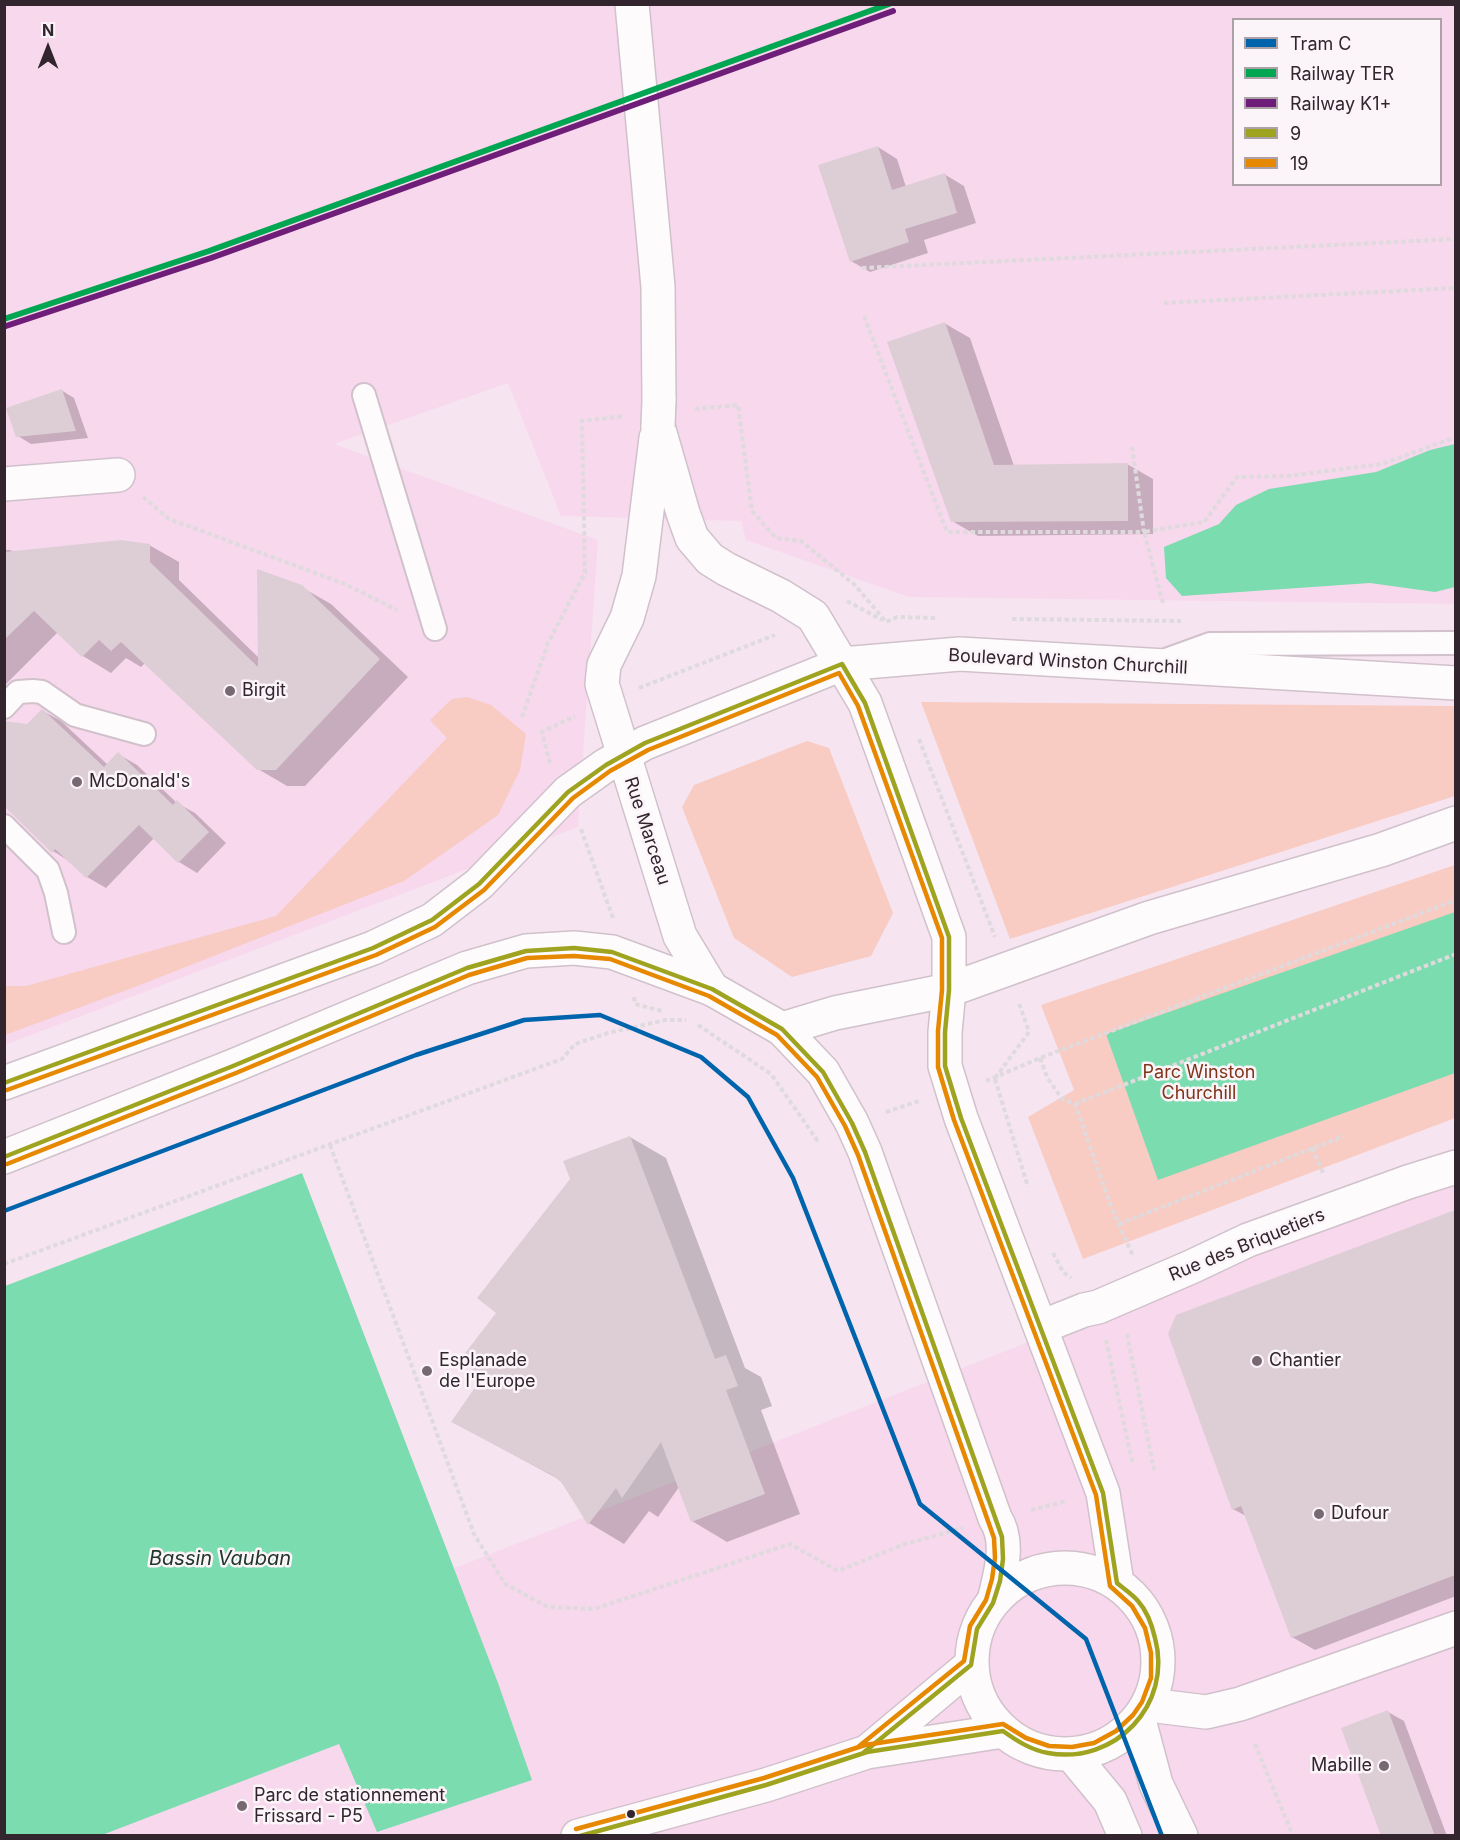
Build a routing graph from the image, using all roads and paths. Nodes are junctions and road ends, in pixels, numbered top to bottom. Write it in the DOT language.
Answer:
graph roads {
  1 [pos="632,4"];
  2 [pos="1455,239"];
  3 [pos="862,268"];
  4 [pos="1455,288"];
  5 [pos="1164,303"];
  6 [pos="864,316"];
  7 [pos="364,395"];
  8 [pos="658,426"];
  9 [pos="1455,437"];
  10 [pos="1132,446"];
  11 [pos="118,475"];
  12 [pos="4,484"];
  13 [pos="1144,532"];
  14 [pos="855,585"];
  15 [pos="1163,603"];
  16 [pos="813,616"];
  17 [pos="944,618"];
  18 [pos="1004,618"];
  19 [pos="1182,621"];
  20 [pos="435,629"];
  21 [pos="1455,643"];
  22 [pos="842,664"];
  23 [pos="1149,666"];
  24 [pos="1455,683"];
  25 [pos="606,700"];
  26 [pos="4,707"];
  27 [pos="144,734"];
  28 [pos="623,755"];
  29 [pos="568,792"];
  30 [pos="1455,823"];
  31 [pos="4,826"];
  32 [pos="1455,900"];
  33 [pos="64,932"];
  34 [pos="1455,954"];
  35 [pos="628,958"];
  36 [pos="712,989"];
  37 [pos="949,990"];
  38 [pos="690,1020"];
  39 [pos="782,1029"];
  40 [pos="1040,1058"];
  41 [pos="994,1079"];
  42 [pos="4,1083"];
  43 [pos="953,1090"];
  44 [pos="1075,1104"];
  45 [pos="852,1123"];
  46 [pos="1344,1136"];
  47 [pos="330,1145"];
  48 [pos="1312,1148"];
  49 [pos="4,1157"];
  50 [pos="1455,1167"];
  51 [pos="1326,1179"];
  52 [pos="1029,1190"];
  53 [pos="1119,1224"];
  54 [pos="1048,1244"];
  55 [pos="1132,1255"];
  56 [pos="4,1264"];
  57 [pos="1098,1307"];
  58 [pos="1041,1327"];
  59 [pos="1126,1331"];
  60 [pos="1154,1470"];
  61 [pos="1103,1493"];
  62 [pos="994,1518"];
  63 [pos="1117,1583"];
  64 [pos="994,1601"];
  65 [pos="1455,1628"];
  66 [pos="971,1665"];
  67 [pos="1144,1712"];
  68 [pos="1003,1731"];
  69 [pos="1255,1744"];
  70 [pos="867,1752"];
  71 [pos="1072,1755"];
  72 [pos="578,1836"];
  73 [pos="1125,1836"];
  74 [pos="1181,1836"];
  75 [pos="1293,1836"];
  1 -- 8 [label="main road, bridge"];
  2 -- 3 [label="path"];
  4 -- 5 [label="path"];
  6 -- 13 [label="path"];
  7 -- 20 [label="lane"];
  8 -- 16 [label="main road"];
  8 -- 25 [label="main road, Rue Marceau"];
  9 -- 13 [label="path"];
  10 -- 13 [label="path"];
  11 -- 12 [label="main road"];
  11 -- 20 [label="path"];
  13 -- 15 [label="path"];
  14 -- 17 [label="path"];
  16 -- 22 [label="main road"];
  16 -- 25 [label="path"];
  18 -- 19 [label="path"];
  21 -- 23 [label="lane"];
  22 -- 23 [label="main road, Boulevard Winston Churchill"];
  22 -- 28 [label="main road, Boulevard Winston Churchill"];
  22 -- 37 [label="main road"];
  23 -- 24 [label="main road, Boulevard Winston Churchill"];
  25 -- 28 [label="main road, Rue Marceau"];
  25 -- 29 [label="path"];
  26 -- 27 [label="lane"];
  28 -- 29 [label="main road, Boulevard Winston Churchill"];
  28 -- 36 [label="main road, Rue Marceau"];
  29 -- 35 [label="path"];
  29 -- 42 [label="main road, Boulevard Winston Churchill"];
  30 -- 37 [label="main road"];
  31 -- 33 [label="lane"];
  32 -- 40 [label="path"];
  34 -- 44 [label="path"];
  35 -- 36 [label="main road"];
  35 -- 38 [label="path"];
  35 -- 49 [label="main road"];
  36 -- 39 [label="main road"];
  37 -- 39 [label="main road"];
  37 -- 43 [label="main road"];
  38 -- 45 [label="path"];
  38 -- 47 [label="path"];
  39 -- 45 [label="main road"];
  40 -- 41 [label="path"];
  40 -- 44 [label="path"];
  41 -- 43 [label="path"];
  41 -- 52 [label="path"];
  43 -- 45 [label="path"];
  43 -- 58 [label="main road"];
  44 -- 53 [label="path"];
  45 -- 62 [label="main road"];
  46 -- 48 [label="path"];
  47 -- 56 [label="path"];
  47 -- 62 [label="path"];
  48 -- 51 [label="path"];
  48 -- 53 [label="path"];
  50 -- 57 [label="main road, Rue des Briquetiers"];
  53 -- 55 [label="path"];
  54 -- 57 [label="path"];
  57 -- 58 [label="main road, Rue des Briquetiers"];
  57 -- 61 [label="path"];
  58 -- 61 [label="main road"];
  59 -- 60 [label="path"];
  61 -- 62 [label="path"];
  61 -- 63 [label="main road"];
  62 -- 64 [label="main road"];
  63 -- 64 [label="main road"];
  63 -- 67 [label="main road"];
  64 -- 66 [label="main road"];
  65 -- 67 [label="main road"];
  66 -- 68 [label="main road"];
  66 -- 70 [label="main road"];
  67 -- 71 [label="main road"];
  67 -- 74 [label="main road"];
  68 -- 70 [label="main road"];
  68 -- 71 [label="main road"];
  69 -- 75 [label="path"];
  70 -- 72 [label="main road"];
  71 -- 73 [label="main road"];
}
